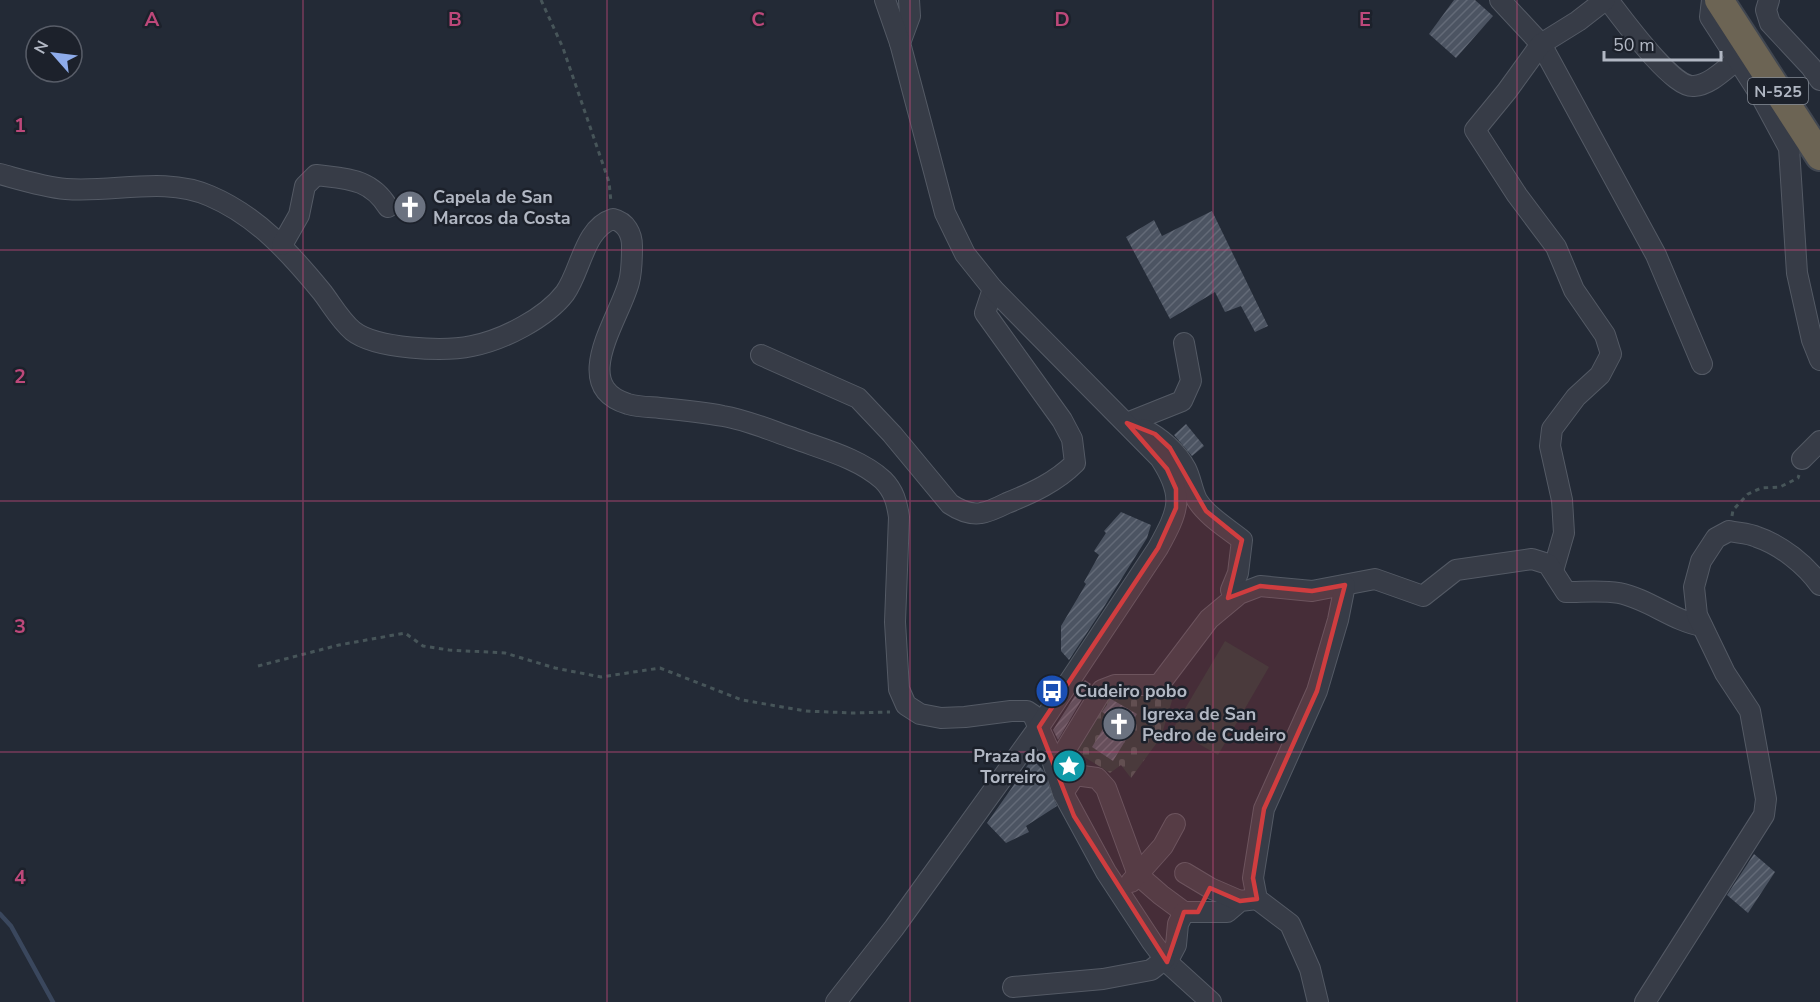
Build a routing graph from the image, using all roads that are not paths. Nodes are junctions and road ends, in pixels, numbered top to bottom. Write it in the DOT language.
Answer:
graph roads {
  1 [pos="885,0"];
  2 [pos="909,0"];
  3 [pos="1500,0"];
  4 [pos="1606,0"];
  5 [pos="1743,6"];
  6 [pos="900,43"];
  7 [pos="1541,44"];
  8 [pos="1744,55"];
  9 [pos="1820,80"];
  10 [pos="1805,146"];
  11 [pos="0,174"];
  12 [pos="388,207"];
  13 [pos="282,245"];
  14 [pos="993,289"];
  15 [pos="1184,343"];
  16 [pos="761,355"];
  17 [pos="1820,360"];
  18 [pos="1702,364"];
  19 [pos="1127,423"];
  20 [pos="1820,441"];
  21 [pos="1802,459"];
  22 [pos="1553,571"];
  23 [pos="1345,585"];
  24 [pos="1820,585"];
  25 [pos="1234,598"];
  26 [pos="1702,626"];
  27 [pos="1039,727"];
  28 [pos="1075,776"];
  29 [pos="1062,793"];
  30 [pos="1175,824"];
  31 [pos="1185,873"];
  32 [pos="1138,875"];
  33 [pos="1210,888"];
  34 [pos="1121,892"];
  35 [pos="1248,900"];
  36 [pos="1191,912"];
  37 [pos="1166,961"];
  38 [pos="1013,987"];
  39 [pos="836,1002"];
  40 [pos="1211,1002"];
  41 [pos="1318,1002"];
  42 [pos="1645,1002"];
  1 -- 6 [label="street"];
  2 -- 6 [label="street"];
  3 -- 7 [label="street"];
  4 -- 7 [label="street"];
  4 -- 8 [label="street"];
  5 -- 8 [label="highway, N-525"];
  5 -- 9 [label="street"];
  6 -- 14 [label="street"];
  7 -- 18 [label="street"];
  7 -- 22 [label="street"];
  8 -- 10 [label="highway, N-525"];
  10 -- 17 [label="street"];
  11 -- 13 [label="street"];
  12 -- 13 [label="street"];
  13 -- 27 [label="street"];
  14 -- 16 [label="street"];
  14 -- 19 [label="street"];
  15 -- 19 [label="street"];
  19 -- 25 [label="street"];
  19 -- 27 [label="street"];
  20 -- 21 [label="street"];
  22 -- 23 [label="street"];
  22 -- 26 [label="street"];
  23 -- 25 [label="street"];
  23 -- 35 [label="street"];
  24 -- 26 [label="street"];
  25 -- 28 [label="street"];
  26 -- 42 [label="street"];
  27 -- 29 [label="street"];
  27 -- 39 [label="street"];
  28 -- 29 [label="street"];
  28 -- 32 [label="street"];
  29 -- 34 [label="street"];
  30 -- 32 [label="street"];
  31 -- 33 [label="street"];
  32 -- 34 [label="street"];
  32 -- 36 [label="street"];
  33 -- 35 [label="street"];
  33 -- 36 [label="street"];
  34 -- 37 [label="street"];
  35 -- 36 [label="street"];
  35 -- 41 [label="street"];
  36 -- 37 [label="street"];
  37 -- 38 [label="street"];
  37 -- 40 [label="street"];
}
